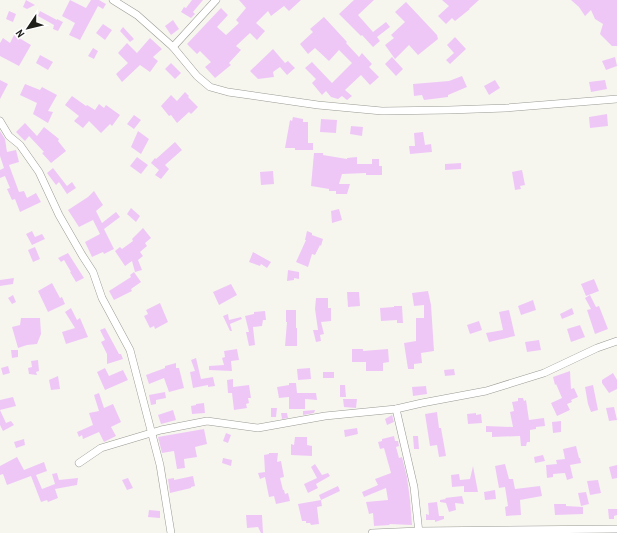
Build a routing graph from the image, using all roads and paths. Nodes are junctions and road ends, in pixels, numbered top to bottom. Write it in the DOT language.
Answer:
graph roads {
  1 [pos="114,0"];
  2 [pos="216,0"];
  3 [pos="173,47"];
  4 [pos="617,99"];
  5 [pos="0,121"];
  6 [pos="617,340"];
  7 [pos="396,409"];
  8 [pos="152,433"];
  9 [pos="79,463"];
  10 [pos="617,529"];
  11 [pos="419,532"];
  12 [pos="171,533"];
  13 [pos="372,533"];
  1 -- 3 [label="street"];
  2 -- 3 [label="street"];
  3 -- 4 [label="street"];
  5 -- 8 [label="street"];
  6 -- 7 [label="street"];
  7 -- 8 [label="street"];
  7 -- 11 [label="street"];
  8 -- 9 [label="street"];
  8 -- 12 [label="street"];
  10 -- 11 [label="street"];
  11 -- 13 [label="street"];
}
